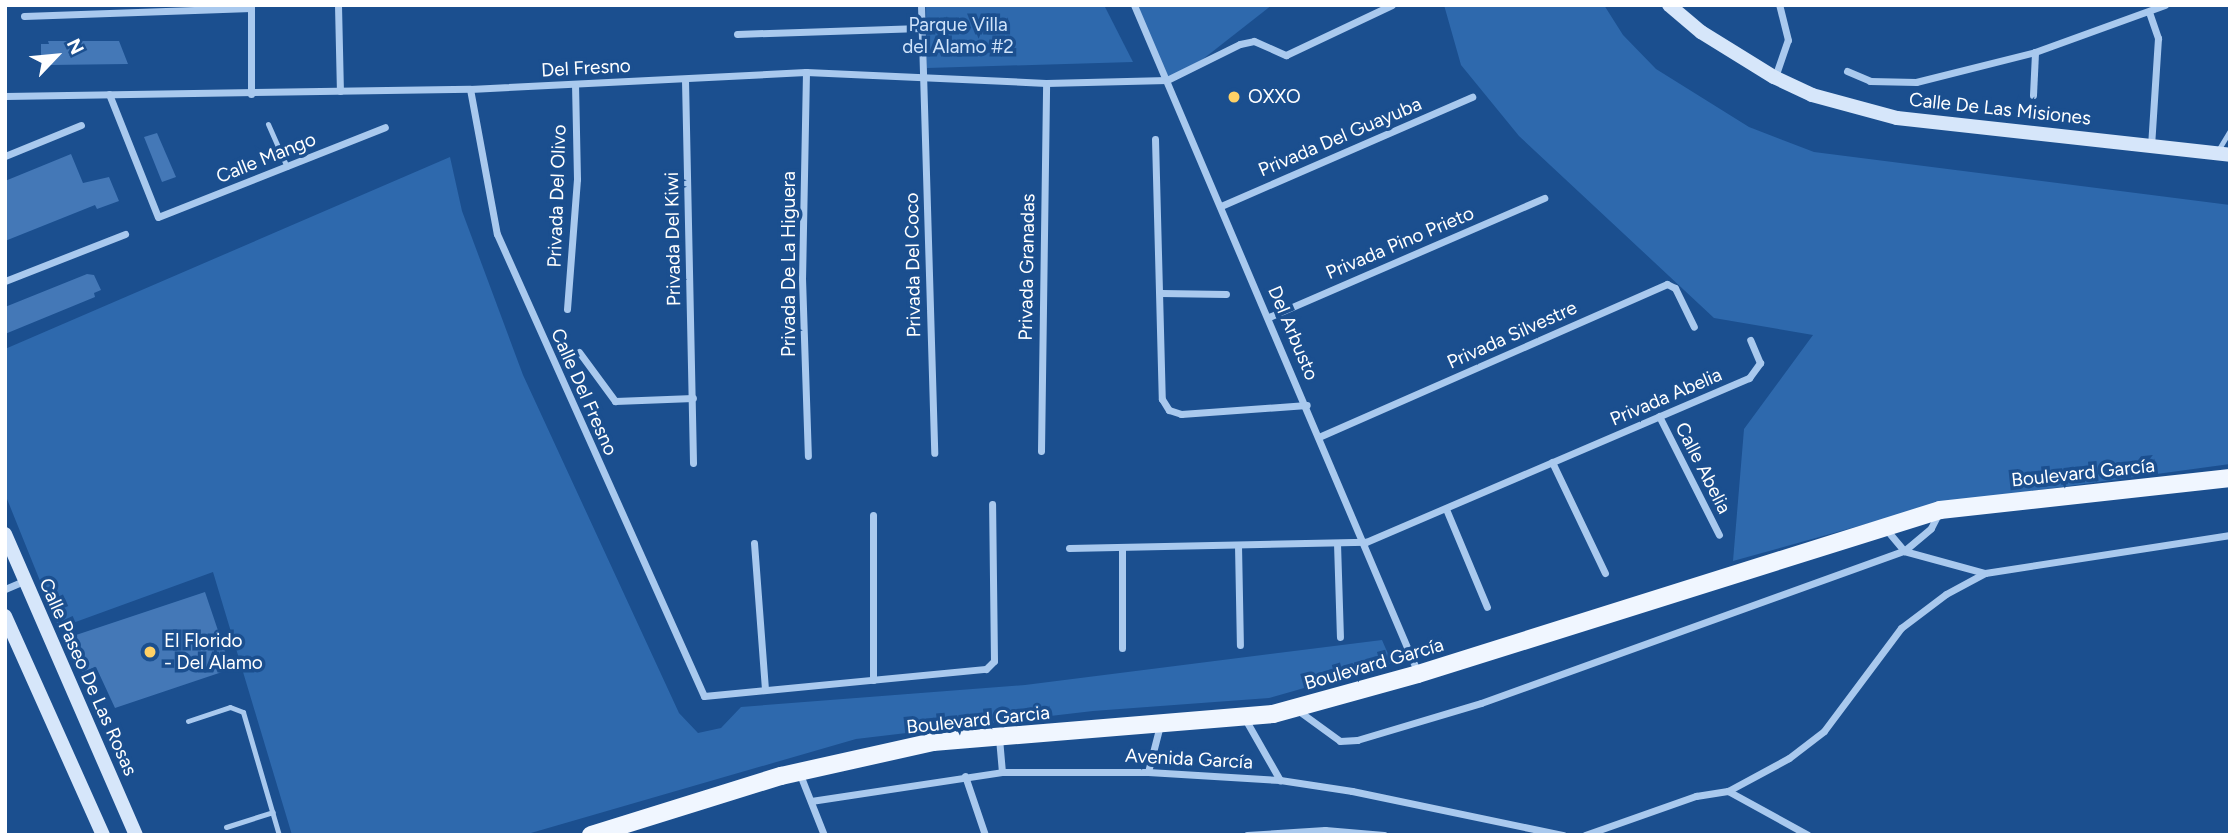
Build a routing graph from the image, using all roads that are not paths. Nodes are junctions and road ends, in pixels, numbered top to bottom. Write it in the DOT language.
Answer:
graph roads {
  1 [pos="337,5"];
  2 [pos="921,5"];
  3 [pos="1135,5"];
  4 [pos="1392,5"];
  5 [pos="1670,5"];
  6 [pos="1779,5"];
  7 [pos="2165,5"];
  8 [pos="251,6"];
  9 [pos="2149,12"];
  10 [pos="24,16"];
  11 [pos="922,28"];
  12 [pos="737,34"];
  13 [pos="2035,52"];
  14 [pos="1847,71"];
  15 [pos="806,72"];
  16 [pos="924,76"];
  17 [pos="1774,77"];
  18 [pos="685,80"];
  19 [pos="1167,80"];
  20 [pos="1046,83"];
  21 [pos="576,85"];
  22 [pos="470,89"];
  23 [pos="340,91"];
  24 [pos="108,94"];
  25 [pos="251,94"];
  26 [pos="2033,95"];
  27 [pos="5,96"];
  28 [pos="1472,97"];
  29 [pos="268,124"];
  30 [pos="81,125"];
  31 [pos="386,127"];
  32 [pos="2230,130"];
  33 [pos="1155,139"];
  34 [pos="2151,145"];
  35 [pos="2223,154"];
  36 [pos="5,156"];
  37 [pos="287,167"];
  38 [pos="1544,198"];
  39 [pos="1221,206"];
  40 [pos="125,233"];
  41 [pos="5,281"];
  42 [pos="1161,293"];
  43 [pos="1226,294"];
  44 [pos="567,309"];
  45 [pos="1269,317"];
  46 [pos="1694,327"];
  47 [pos="1750,340"];
  48 [pos="579,352"];
  49 [pos="692,398"];
  50 [pos="1307,405"];
  51 [pos="1659,416"];
  52 [pos="1321,436"];
  53 [pos="1041,451"];
  54 [pos="934,453"];
  55 [pos="808,456"];
  56 [pos="1552,462"];
  57 [pos="693,463"];
  58 [pos="2230,478"];
  59 [pos="992,504"];
  60 [pos="1446,509"];
  61 [pos="1940,510"];
  62 [pos="873,515"];
  63 [pos="1884,526"];
  64 [pos="5,534"];
  65 [pos="1719,535"];
  66 [pos="2230,535"];
  67 [pos="1366,542"];
  68 [pos="754,543"];
  69 [pos="1337,543"];
  70 [pos="1238,545"];
  71 [pos="1122,547"];
  72 [pos="1069,548"];
  73 [pos="1903,551"];
  74 [pos="1605,573"];
  75 [pos="1985,573"];
  76 [pos="24,581"];
  77 [pos="5,589"];
  78 [pos="1487,607"];
  79 [pos="5,616"];
  80 [pos="1340,637"];
  81 [pos="1240,645"];
  82 [pos="1122,648"];
  83 [pos="1419,674"];
  84 [pos="873,680"];
  85 [pos="765,690"];
  86 [pos="1295,709"];
  87 [pos="1244,717"];
  88 [pos="188,721"];
  89 [pos="1160,724"];
  90 [pos="999,737"];
  91 [pos="799,772"];
  92 [pos="1002,772"];
  93 [pos="1148,772"];
  94 [pos="965,776"];
  95 [pos="1280,780"];
  96 [pos="1728,790"];
  97 [pos="811,801"];
  98 [pos="273,812"];
  99 [pos="226,827"];
  100 [pos="103,835"];
  101 [pos="136,835"];
  102 [pos="279,835"];
  103 [pos="591,835"];
  104 [pos="824,835"];
  105 [pos="985,835"];
  106 [pos="1247,835"];
  107 [pos="1384,835"];
  108 [pos="1563,835"];
  109 [pos="1585,835"];
  110 [pos="1808,835"];
  1 -- 23 [label="street"];
  2 -- 11 [label="street, Privada Del Coco"];
  3 -- 19 [label="street, Del Arbusto"];
  4 -- 19 [label="street"];
  5 -- 17 [label="street, Calle De Las Misiones"];
  6 -- 17 [label="street"];
  7 -- 9 [label="street"];
  8 -- 10 [label="street"];
  8 -- 25 [label="street"];
  9 -- 13 [label="street"];
  9 -- 34 [label="street"];
  11 -- 12 [label="street"];
  11 -- 16 [label="street, Privada Del Coco"];
  13 -- 14 [label="street"];
  13 -- 26 [label="street"];
  15 -- 16 [label="street, Del Fresno"];
  15 -- 18 [label="street, Del Fresno"];
  15 -- 55 [label="street, Privada De La Higuera"];
  16 -- 20 [label="street, Del Fresno"];
  16 -- 54 [label="street, Privada Del Coco"];
  17 -- 34 [label="street, Calle De Las Misiones"];
  18 -- 21 [label="street, Del Fresno"];
  18 -- 49 [label="street, Privada Del Kiwi"];
  19 -- 20 [label="street, Del Fresno"];
  19 -- 39 [label="street, Del Arbusto"];
  20 -- 53 [label="street, Privada Granadas"];
  21 -- 22 [label="street, Del Fresno"];
  21 -- 44 [label="street, Privada Del Olivo"];
  22 -- 23 [label="street, Del Fresno"];
  22 -- 85 [label="street, Calle Del Fresno"];
  23 -- 25 [label="street, Del Fresno"];
  24 -- 25 [label="street, Del Fresno"];
  24 -- 27 [label="street, Del Fresno"];
  24 -- 37 [label="street, Calle Mango"];
  28 -- 39 [label="street, Privada Del Guayuba"];
  29 -- 37 [label="lane"];
  30 -- 36 [label="street"];
  31 -- 37 [label="street, Calle Mango"];
  32 -- 35 [label="lane"];
  33 -- 42 [label="street"];
  34 -- 35 [label="street, Calle De Las Misiones"];
  38 -- 45 [label="street, Privada Pino Prieto"];
  39 -- 45 [label="street, Del Arbusto"];
  40 -- 41 [label="street"];
  42 -- 43 [label="street"];
  42 -- 50 [label="street"];
  45 -- 50 [label="street, Del Arbusto"];
  46 -- 52 [label="street, Privada Silvestre"];
  47 -- 51 [label="street, Privada Abelia"];
  48 -- 49 [label="street"];
  49 -- 57 [label="street, Privada Del Kiwi"];
  50 -- 52 [label="street, Del Arbusto"];
  51 -- 56 [label="street, Privada Abelia"];
  51 -- 65 [label="street, Calle Abelia"];
  52 -- 67 [label="street, Del Arbusto"];
  56 -- 60 [label="street, Privada Abelia"];
  56 -- 74 [label="street"];
  58 -- 61 [label="main road, Boulevard García"];
  59 -- 84 [label="street"];
  60 -- 67 [label="street, Privada Abelia"];
  60 -- 78 [label="street"];
  61 -- 63 [label="main road, Boulevard García"];
  61 -- 73 [label="street, Boulevard García"];
  62 -- 84 [label="street"];
  63 -- 73 [label="street"];
  63 -- 83 [label="main road, Boulevard García"];
  64 -- 76 [label="street, Calle Paseo De Las Rosas"];
  66 -- 75 [label="street"];
  67 -- 69 [label="street"];
  67 -- 83 [label="street, Del Arbusto"];
  68 -- 85 [label="street"];
  69 -- 70 [label="street"];
  69 -- 80 [label="street"];
  70 -- 71 [label="street"];
  70 -- 81 [label="street"];
  71 -- 72 [label="street"];
  71 -- 82 [label="street"];
  73 -- 75 [label="street"];
  73 -- 86 [label="street, Boulevard García"];
  75 -- 96 [label="street"];
  76 -- 77 [label="street"];
  76 -- 101 [label="street, Calle Paseo De Las Rosas"];
  79 -- 100 [label="street"];
  83 -- 86 [label="main road, Boulevard García"];
  84 -- 85 [label="street"];
  86 -- 87 [label="main road, Boulevard Garcia"];
  87 -- 89 [label="main road, Boulevard Garcia"];
  87 -- 95 [label="street"];
  88 -- 98 [label="lane"];
  89 -- 90 [label="main road, Boulevard Garcia"];
  89 -- 93 [label="street"];
  90 -- 91 [label="main road, Boulevard Garcia"];
  90 -- 92 [label="street"];
  91 -- 97 [label="street"];
  91 -- 103 [label="main road, Boulevard Garcia"];
  92 -- 93 [label="street, Avenida García"];
  92 -- 94 [label="street, Avenida García"];
  93 -- 95 [label="street, Avenida García"];
  94 -- 97 [label="street, Avenida García"];
  94 -- 105 [label="street"];
  95 -- 108 [label="street, Avenida García"];
  96 -- 109 [label="street"];
  96 -- 110 [label="street"];
  97 -- 104 [label="street"];
  98 -- 99 [label="lane"];
  98 -- 102 [label="lane"];
  106 -- 107 [label="street"];
}
